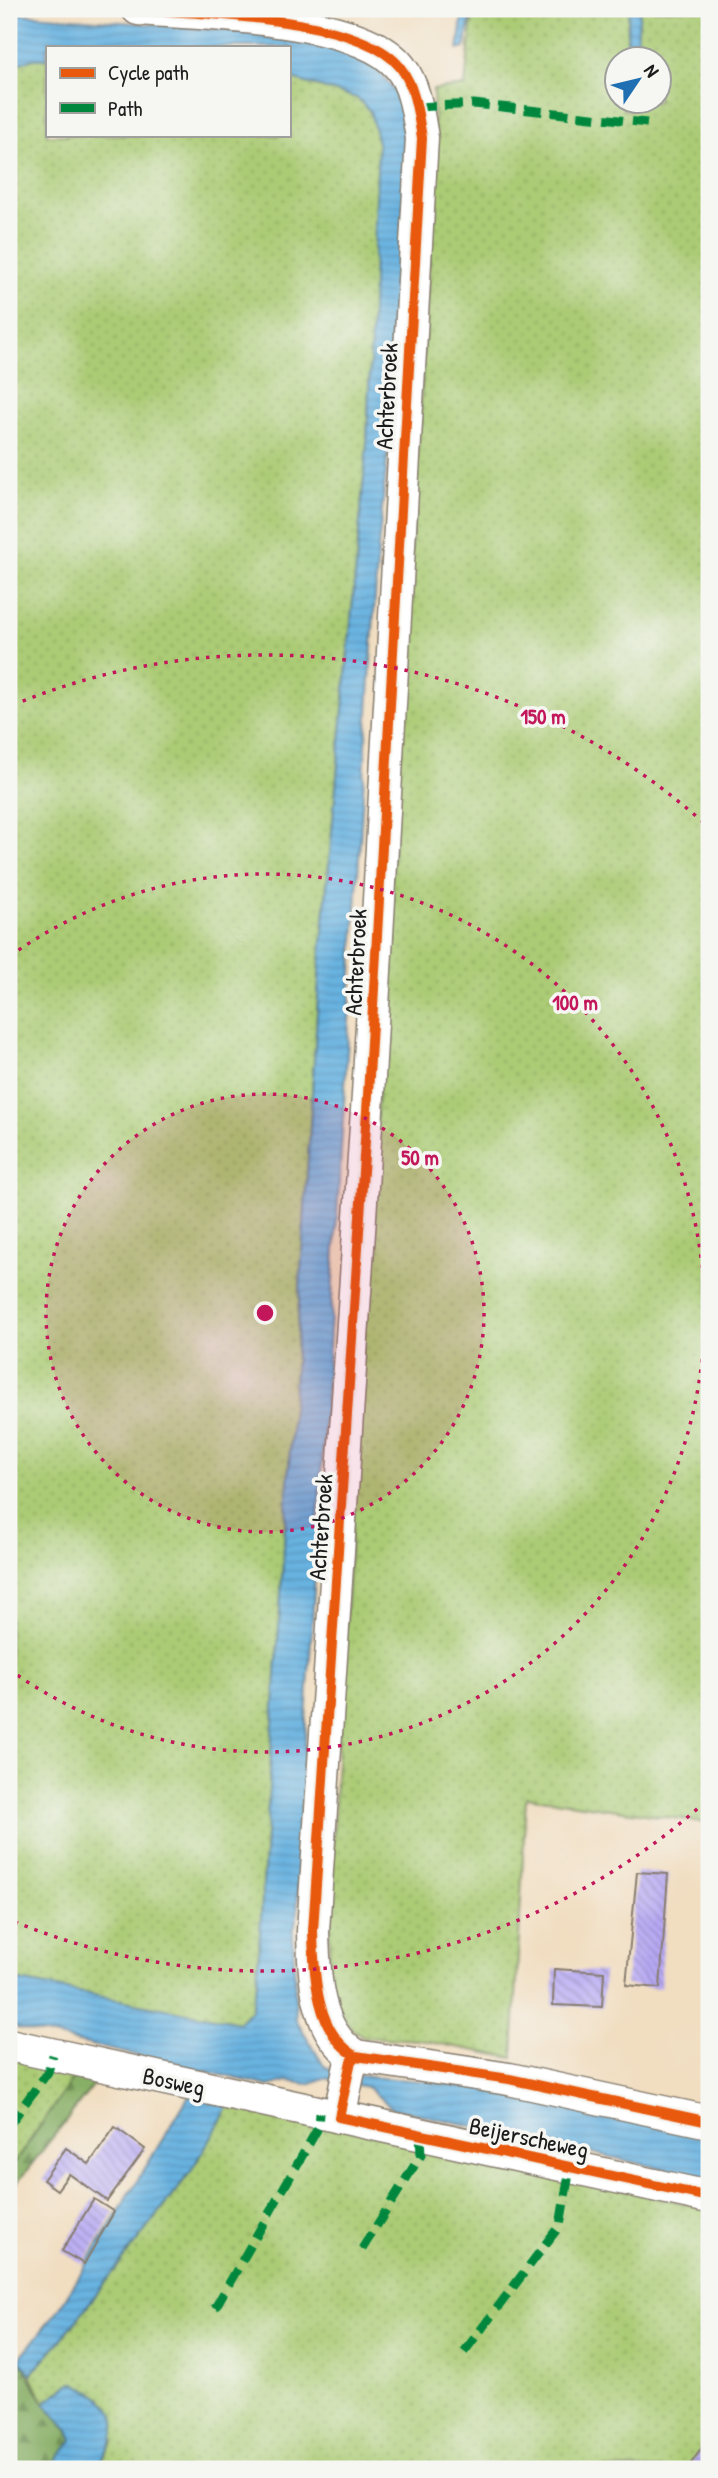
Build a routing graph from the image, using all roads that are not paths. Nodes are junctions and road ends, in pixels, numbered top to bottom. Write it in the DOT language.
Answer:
graph roads {
  1 [pos="138,9"];
  2 [pos="9,2045"];
  3 [pos="354,2058"];
  4 [pos="341,2108"];
  5 [pos="709,2122"];
  6 [pos="709,2197"];
  1 -- 3 [label="street, Achterbroek"];
  2 -- 4 [label="street, Bosweg"];
  3 -- 4 [label="street"];
  3 -- 5 [label="street, Beijerscheweg"];
  4 -- 6 [label="street, Beijerscheweg"];
}
